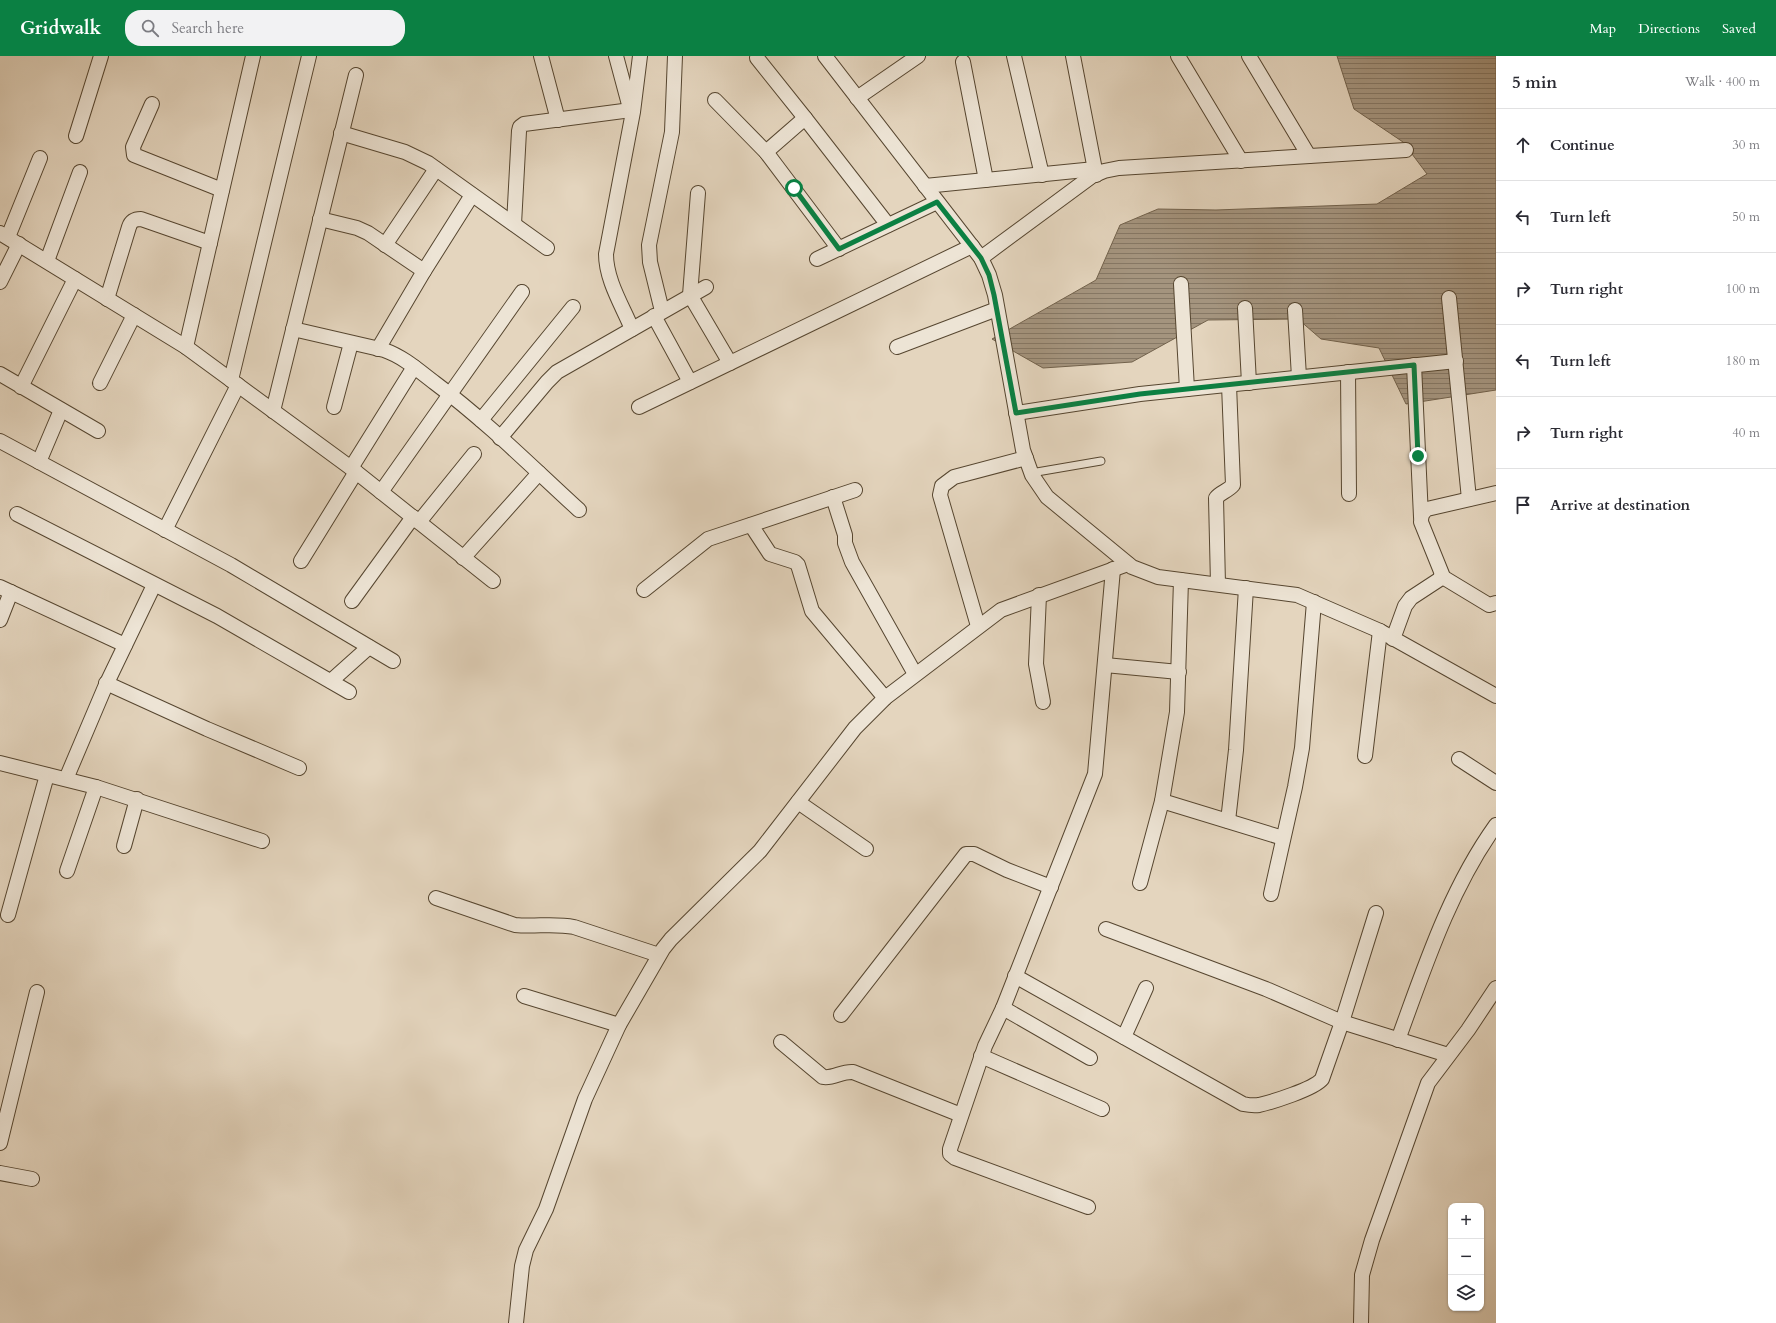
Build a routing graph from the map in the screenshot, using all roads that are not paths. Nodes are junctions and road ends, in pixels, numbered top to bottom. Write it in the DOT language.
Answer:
graph roads {
  1 [pos="101,56"];
  2 [pos="253,56"];
  3 [pos="309,56"];
  4 [pos="541,56"];
  5 [pos="616,56"];
  6 [pos="640,56"];
  7 [pos="676,56"];
  8 [pos="825,56"];
  9 [pos="918,56"];
  10 [pos="1014,56"];
  11 [pos="1072,56"];
  12 [pos="1178,56"];
  13 [pos="1249,56"];
  14 [pos="757,58"];
  15 [pos="963,62"];
  16 [pos="356,75"];
  17 [pos="857,98"];
  18 [pos="715,100"];
  19 [pos="152,104"];
  20 [pos="631,113"];
  21 [pos="805,118"];
  22 [pos="558,120"];
  23 [pos="341,133"];
  24 [pos="76,136"];
  25 [pos="1406,150"];
  26 [pos="766,152"];
  27 [pos="1310,156"];
  28 [pos="40,158"];
  29 [pos="1241,161"];
  30 [pos="436,169"];
  31 [pos="80,172"];
  32 [pos="1095,172"];
  33 [pos="1042,175"];
  34 [pos="986,180"];
  35 [pos="925,186"];
  36 [pos="222,190"];
  37 [pos="698,193"];
  38 [pos="472,195"];
  39 [pos="937,202"];
  40 [pos="320,219"];
  41 [pos="514,224"];
  42 [pos="888,225"];
  43 [pos="9,238"];
  44 [pos="210,243"];
  45 [pos="386,245"];
  46 [pos="972,246"];
  47 [pos="547,248"];
  48 [pos="839,249"];
  49 [pos="981,258"];
  50 [pos="817,260"];
  51 [pos="47,261"];
  52 [pos="424,271"];
  53 [pos="75,279"];
  54 [pos="0,282"];
  55 [pos="1180,284"];
  56 [pos="706,287"];
  57 [pos="522,292"];
  58 [pos="690,295"];
  59 [pos="107,298"];
  60 [pos="1449,298"];
  61 [pos="573,307"];
  62 [pos="997,308"];
  63 [pos="1245,308"];
  64 [pos="1296,310"];
  65 [pos="658,314"];
  66 [pos="134,315"];
  67 [pos="632,328"];
  68 [pos="293,329"];
  69 [pos="351,343"];
  70 [pos="186,347"];
  71 [pos="897,347"];
  72 [pos="378,349"];
  73 [pos="1456,361"];
  74 [pos="730,363"];
  75 [pos="1414,365"];
  76 [pos="414,366"];
  77 [pos="1348,372"];
  78 [pos="0,374"];
  79 [pos="1299,377"];
  80 [pos="100,382"];
  81 [pos="234,382"];
  82 [pos="690,382"];
  83 [pos="1249,383"];
  84 [pos="1228,385"];
  85 [pos="21,387"];
  86 [pos="1187,389"];
  87 [pos="451,394"];
  88 [pos="639,406"];
  89 [pos="334,407"];
  90 [pos="61,410"];
  91 [pos="273,411"];
  92 [pos="1016,413"];
  93 [pos="481,420"];
  94 [pos="98,431"];
  95 [pos="500,438"];
  96 [pos="0,441"];
  97 [pos="474,454"];
  98 [pos="1026,458"];
  99 [pos="38,462"];
  100 [pos="1101,462"];
  101 [pos="353,470"];
  102 [pos="539,473"];
  103 [pos="1031,473"];
  104 [pos="855,490"];
  105 [pos="382,492"];
  106 [pos="1496,493"];
  107 [pos="1349,494"];
  108 [pos="833,497"];
  109 [pos="1469,499"];
  110 [pos="579,510"];
  111 [pos="17,514"];
  112 [pos="1421,517"];
  113 [pos="416,520"];
  114 [pos="750,524"];
  115 [pos="165,530"];
  116 [pos="463,558"];
  117 [pos="301,561"];
  118 [pos="1128,564"];
  119 [pos="1113,569"];
  120 [pos="1442,576"];
  121 [pos="1181,580"];
  122 [pos="492,581"];
  123 [pos="1218,584"];
  124 [pos="154,585"];
  125 [pos="1246,588"];
  126 [pos="6,590"];
  127 [pos="644,590"];
  128 [pos="1039,595"];
  129 [pos="352,601"];
  130 [pos="1314,602"];
  131 [pos="1496,603"];
  132 [pos="0,620"];
  133 [pos="978,626"];
  134 [pos="1380,631"];
  135 [pos="1393,639"];
  136 [pos="125,645"];
  137 [pos="369,647"];
  138 [pos="392,661"];
  139 [pos="1105,665"];
  140 [pos="1179,672"];
  141 [pos="915,674"];
  142 [pos="331,682"];
  143 [pos="106,683"];
  144 [pos="349,692"];
  145 [pos="1496,696"];
  146 [pos="884,698"];
  147 [pos="1043,702"];
  148 [pos="1365,756"];
  149 [pos="1459,759"];
  150 [pos="0,764"];
  151 [pos="299,768"];
  152 [pos="47,775"];
  153 [pos="66,779"];
  154 [pos="1496,784"];
  155 [pos="96,787"];
  156 [pos="136,799"];
  157 [pos="1162,801"];
  158 [pos="798,802"];
  159 [pos="1228,821"];
  160 [pos="1496,825"];
  161 [pos="1284,838"];
  162 [pos="262,841"];
  163 [pos="124,846"];
  164 [pos="866,849"];
  165 [pos="66,871"];
  166 [pos="1140,883"];
  167 [pos="1051,887"];
  168 [pos="1271,894"];
  169 [pos="436,898"];
  170 [pos="1376,914"];
  171 [pos="8,915"];
  172 [pos="1106,930"];
  173 [pos="659,955"];
  174 [pos="1015,976"];
  175 [pos="1146,988"];
  176 [pos="1496,988"];
  177 [pos="36,992"];
  178 [pos="524,996"];
  179 [pos="1003,1008"];
  180 [pos="841,1015"];
  181 [pos="1342,1022"];
  182 [pos="619,1025"];
  183 [pos="1124,1037"];
  184 [pos="1398,1040"];
  185 [pos="781,1042"];
  186 [pos="1448,1055"];
  187 [pos="982,1056"];
  188 [pos="1090,1058"];
  189 [pos="1102,1109"];
  190 [pos="961,1115"];
  191 [pos="0,1143"];
  192 [pos="0,1173"];
  193 [pos="32,1179"];
  194 [pos="1088,1207"];
  195 [pos="516,1323"];
  196 [pos="1361,1323"];
  1 -- 24 [label="street"];
  2 -- 36 [label="street"];
  3 -- 81 [label="street"];
  4 -- 22 [label="street"];
  5 -- 20 [label="street"];
  6 -- 20 [label="street"];
  7 -- 65 [label="street"];
  8 -- 17 [label="street"];
  9 -- 17 [label="street"];
  10 -- 33 [label="street"];
  11 -- 32 [label="street"];
  12 -- 29 [label="street"];
  13 -- 27 [label="street"];
  14 -- 21 [label="street"];
  15 -- 34 [label="street"];
  16 -- 23 [label="street"];
  17 -- 35 [label="street"];
  18 -- 26 [label="street"];
  19 -- 36 [label="street"];
  20 -- 22 [label="street"];
  20 -- 67 [label="street"];
  21 -- 26 [label="street"];
  21 -- 42 [label="street"];
  22 -- 41 [label="street"];
  23 -- 30 [label="street"];
  23 -- 40 [label="street"];
  25 -- 27 [label="street"];
  26 -- 48 [label="street"];
  27 -- 29 [label="street"];
  28 -- 43 [label="street"];
  29 -- 32 [label="street"];
  30 -- 38 [label="street"];
  30 -- 45 [label="street"];
  31 -- 51 [label="street"];
  32 -- 33 [label="street"];
  32 -- 49 [label="street"];
  33 -- 34 [label="street"];
  34 -- 35 [label="street"];
  35 -- 39 [label="street"];
  36 -- 44 [label="street"];
  37 -- 58 [label="street"];
  38 -- 41 [label="street"];
  38 -- 52 [label="street"];
  39 -- 42 [label="street"];
  39 -- 46 [label="street"];
  40 -- 45 [label="street"];
  40 -- 68 [label="street"];
  41 -- 47 [label="street"];
  42 -- 48 [label="street"];
  43 -- 51 [label="street"];
  43 -- 54 [label="street"];
  44 -- 59 [label="street"];
  44 -- 70 [label="street"];
  45 -- 52 [label="street"];
  46 -- 49 [label="street"];
  46 -- 74 [label="street"];
  48 -- 50 [label="street"];
  49 -- 62 [label="street"];
  51 -- 53 [label="street"];
  52 -- 72 [label="street"];
  53 -- 59 [label="street"];
  53 -- 85 [label="street"];
  55 -- 86 [label="street"];
  56 -- 58 [label="street"];
  57 -- 87 [label="street"];
  58 -- 65 [label="street"];
  58 -- 74 [label="street"];
  59 -- 66 [label="street"];
  60 -- 73 [label="street"];
  61 -- 93 [label="street"];
  62 -- 71 [label="street"];
  62 -- 92 [label="street"];
  63 -- 83 [label="street"];
  64 -- 79 [label="street"];
  65 -- 67 [label="street"];
  65 -- 82 [label="street"];
  66 -- 70 [label="street"];
  66 -- 80 [label="street"];
  67 -- 95 [label="street"];
  68 -- 69 [label="street"];
  68 -- 91 [label="street"];
  69 -- 72 [label="street"];
  69 -- 89 [label="street"];
  70 -- 81 [label="street"];
  72 -- 76 [label="street"];
  73 -- 75 [label="street"];
  73 -- 109 [label="street"];
  74 -- 82 [label="street"];
  75 -- 77 [label="street"];
  75 -- 112 [label="street"];
  76 -- 87 [label="street"];
  76 -- 101 [label="street"];
  77 -- 79 [label="street"];
  77 -- 107 [label="street"];
  78 -- 85 [label="street"];
  79 -- 83 [label="street"];
  81 -- 91 [label="street"];
  81 -- 115 [label="street"];
  82 -- 88 [label="street"];
  83 -- 84 [label="street"];
  84 -- 86 [label="street"];
  84 -- 123 [label="street"];
  85 -- 90 [label="street"];
  86 -- 92 [label="street"];
  87 -- 93 [label="street"];
  87 -- 105 [label="street"];
  90 -- 94 [label="street"];
  90 -- 99 [label="street"];
  91 -- 101 [label="street"];
  92 -- 98 [label="street"];
  93 -- 95 [label="street"];
  95 -- 102 [label="street"];
  96 -- 99 [label="street"];
  97 -- 113 [label="street"];
  98 -- 103 [label="street"];
  98 -- 133 [label="street"];
  99 -- 115 [label="street"];
  100 -- 103 [label="lane"];
  101 -- 105 [label="street"];
  101 -- 117 [label="street"];
  102 -- 110 [label="street"];
  102 -- 116 [label="street"];
  103 -- 118 [label="street"];
  104 -- 108 [label="street"];
  105 -- 113 [label="street"];
  106 -- 109 [label="street"];
  108 -- 114 [label="street"];
  108 -- 141 [label="street"];
  109 -- 112 [label="street"];
  111 -- 124 [label="street"];
  112 -- 120 [label="street"];
  113 -- 116 [label="street"];
  113 -- 129 [label="street"];
  114 -- 127 [label="street"];
  114 -- 146 [label="street"];
  115 -- 137 [label="street"];
  116 -- 122 [label="street"];
  118 -- 119 [label="street"];
  118 -- 121 [label="street"];
  119 -- 128 [label="street"];
  119 -- 139 [label="street"];
  120 -- 131 [label="street"];
  120 -- 135 [label="street"];
  121 -- 123 [label="street"];
  121 -- 140 [label="street"];
  123 -- 125 [label="street"];
  124 -- 136 [label="street"];
  124 -- 142 [label="street"];
  125 -- 130 [label="street"];
  125 -- 159 [label="street"];
  126 -- 132 [label="street"];
  126 -- 136 [label="street"];
  128 -- 133 [label="street"];
  128 -- 147 [label="street"];
  130 -- 134 [label="street"];
  130 -- 161 [label="street"];
  133 -- 141 [label="street"];
  134 -- 135 [label="street"];
  134 -- 148 [label="street"];
  135 -- 145 [label="street"];
  136 -- 143 [label="street"];
  137 -- 138 [label="street"];
  137 -- 142 [label="street"];
  139 -- 140 [label="street"];
  139 -- 167 [label="street"];
  140 -- 157 [label="street"];
  141 -- 146 [label="street"];
  142 -- 144 [label="street"];
  143 -- 151 [label="street"];
  143 -- 153 [label="street"];
  146 -- 158 [label="street"];
  149 -- 154 [label="street"];
  150 -- 152 [label="street"];
  152 -- 153 [label="street"];
  152 -- 171 [label="street"];
  153 -- 155 [label="street"];
  155 -- 156 [label="street"];
  155 -- 165 [label="street"];
  156 -- 162 [label="street"];
  156 -- 163 [label="street"];
  157 -- 159 [label="street"];
  157 -- 166 [label="street"];
  158 -- 164 [label="street"];
  158 -- 173 [label="street"];
  159 -- 161 [label="street"];
  160 -- 184 [label="street"];
  161 -- 168 [label="street"];
  167 -- 174 [label="street"];
  167 -- 180 [label="street"];
  169 -- 173 [label="street"];
  170 -- 181 [label="street"];
  172 -- 181 [label="street"];
  173 -- 182 [label="street"];
  174 -- 179 [label="street"];
  174 -- 183 [label="street"];
  175 -- 183 [label="street"];
  176 -- 186 [label="street"];
  177 -- 191 [label="street"];
  178 -- 182 [label="street"];
  179 -- 187 [label="street"];
  179 -- 188 [label="street"];
  181 -- 183 [label="street"];
  181 -- 184 [label="street"];
  182 -- 195 [label="street"];
  184 -- 186 [label="street"];
  185 -- 190 [label="street"];
  186 -- 196 [label="street"];
  187 -- 189 [label="street"];
  187 -- 190 [label="street"];
  190 -- 194 [label="street"];
  192 -- 193 [label="street"];
}
